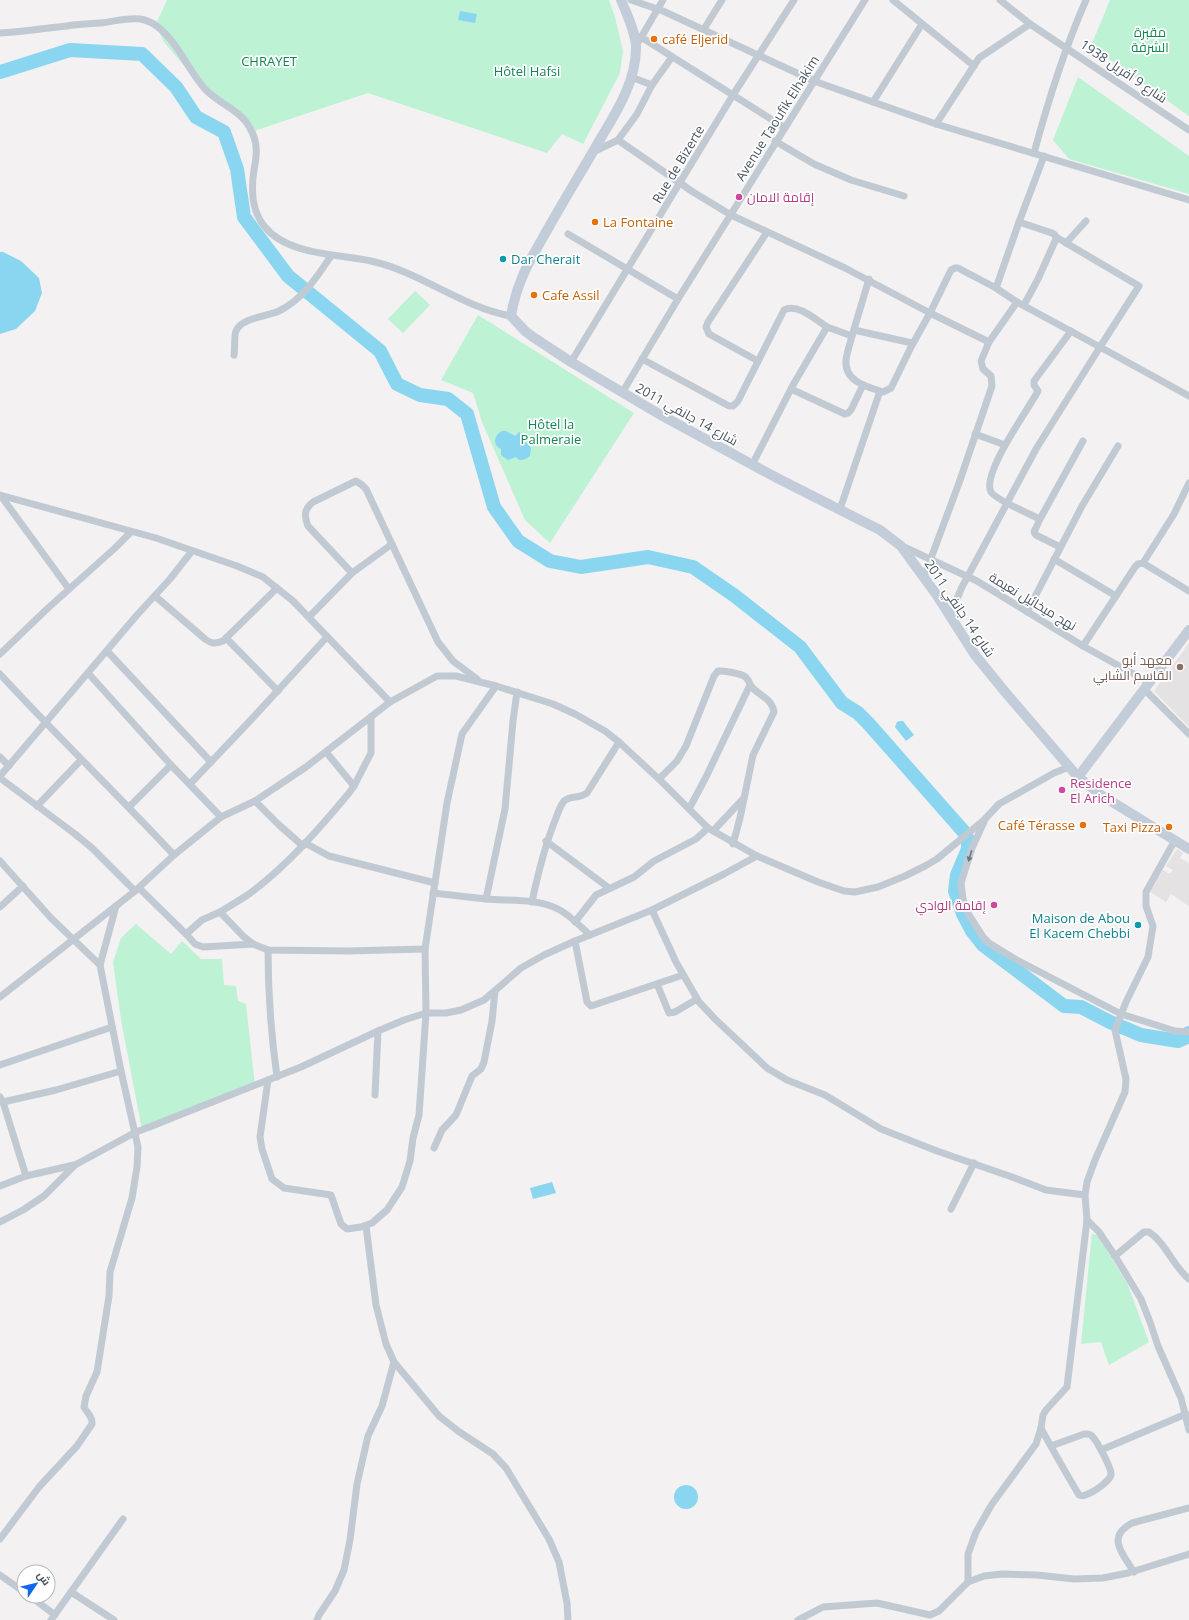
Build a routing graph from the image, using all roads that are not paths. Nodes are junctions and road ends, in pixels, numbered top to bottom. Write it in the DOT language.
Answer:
graph roads {
  1 [pos="621,0"];
  2 [pos="632,0"];
  3 [pos="663,0"];
  4 [pos="722,0"];
  5 [pos="794,0"];
  6 [pos="865,0"];
  7 [pos="893,0"];
  8 [pos="1000,0"];
  9 [pos="1013,0"];
  10 [pos="1086,0"];
  11 [pos="1009,7"];
  12 [pos="658,10"];
  13 [pos="922,24"];
  14 [pos="1030,24"];
  15 [pos="704,29"];
  16 [pos="0,33"];
  17 [pos="641,37"];
  18 [pos="636,46"];
  19 [pos="1066,46"];
  20 [pos="760,56"];
  21 [pos="672,57"];
  22 [pos="974,66"];
  23 [pos="631,77"];
  24 [pos="814,81"];
  25 [pos="652,85"];
  26 [pos="734,95"];
  27 [pos="873,102"];
  28 [pos="936,124"];
  29 [pos="785,128"];
  30 [pos="1189,130"];
  31 [pos="618,140"];
  32 [pos="776,141"];
  33 [pos="593,152"];
  34 [pos="1034,153"];
  35 [pos="1044,156"];
  36 [pos="680,183"];
  37 [pos="904,196"];
  38 [pos="1189,200"];
  39 [pos="731,215"];
  40 [pos="1086,221"];
  41 [pos="1019,222"];
  42 [pos="767,232"];
  43 [pos="568,234"];
  44 [pos="1056,237"];
  45 [pos="1066,242"];
  46 [pos="331,256"];
  47 [pos="628,270"];
  48 [pos="869,279"];
  49 [pos="996,288"];
  50 [pos="678,299"];
  51 [pos="1020,304"];
  52 [pos="930,314"];
  53 [pos="511,316"];
  54 [pos="827,327"];
  55 [pos="1071,331"];
  56 [pos="853,333"];
  57 [pos="989,342"];
  58 [pos="912,343"];
  59 [pos="1100,347"];
  60 [pos="234,355"];
  61 [pos="642,359"];
  62 [pos="758,361"];
  63 [pos="571,362"];
  64 [pos="863,385"];
  65 [pos="791,389"];
  66 [pos="880,391"];
  67 [pos="622,393"];
  68 [pos="1189,396"];
  69 [pos="975,434"];
  70 [pos="1083,441"];
  71 [pos="1005,445"];
  72 [pos="1118,446"];
  73 [pos="752,465"];
  74 [pos="1189,483"];
  75 [pos="0,496"];
  76 [pos="1006,502"];
  77 [pos="840,510"];
  78 [pos="1040,519"];
  79 [pos="131,532"];
  80 [pos="392,544"];
  81 [pos="901,546"];
  82 [pos="1060,547"];
  83 [pos="192,551"];
  84 [pos="1054,558"];
  85 [pos="931,560"];
  86 [pos="1143,563"];
  87 [pos="352,573"];
  88 [pos="924,577"];
  89 [pos="968,577"];
  90 [pos="277,588"];
  91 [pos="69,589"];
  92 [pos="1189,590"];
  93 [pos="155,596"];
  94 [pos="1116,596"];
  95 [pos="1027,612"];
  96 [pos="950,615"];
  97 [pos="309,617"];
  98 [pos="1189,630"];
  99 [pos="327,637"];
  100 [pos="226,638"];
  101 [pos="1083,646"];
  102 [pos="107,651"];
  103 [pos="0,654"];
  104 [pos="88,672"];
  105 [pos="0,674"];
  106 [pos="482,682"];
  107 [pos="750,685"];
  108 [pos="496,686"];
  109 [pos="1147,687"];
  110 [pos="278,691"];
  111 [pos="517,692"];
  112 [pos="390,702"];
  113 [pos="371,717"];
  114 [pos="46,724"];
  115 [pos="1189,734"];
  116 [pos="619,742"];
  117 [pos="326,752"];
  118 [pos="0,757"];
  119 [pos="81,760"];
  120 [pos="211,762"];
  121 [pos="171,765"];
  122 [pos="9,766"];
  123 [pos="1069,767"];
  124 [pos="0,777"];
  125 [pos="659,779"];
  126 [pos="1081,780"];
  127 [pos="190,784"];
  128 [pos="354,786"];
  129 [pos="744,798"];
  130 [pos="255,801"];
  131 [pos="37,806"];
  132 [pos="129,807"];
  133 [pos="689,809"];
  134 [pos="222,817"];
  135 [pos="984,820"];
  136 [pos="710,830"];
  137 [pos="1175,840"];
  138 [pos="546,841"];
  139 [pos="304,844"];
  140 [pos="733,844"];
  141 [pos="1189,849"];
  142 [pos="174,855"];
  143 [pos="756,856"];
  144 [pos="0,861"];
  145 [pos="435,884"];
  146 [pos="23,886"];
  147 [pos="609,888"];
  148 [pos="137,890"];
  149 [pos="433,893"];
  150 [pos="486,899"];
  151 [pos="532,902"];
  152 [pos="116,906"];
  153 [pos="0,908"];
  154 [pos="652,910"];
  155 [pos="220,912"];
  156 [pos="575,922"];
  157 [pos="186,934"];
  158 [pos="590,934"];
  159 [pos="74,940"];
  160 [pos="575,940"];
  161 [pos="253,944"];
  162 [pos="425,949"];
  163 [pos="268,950"];
  164 [pos="100,965"];
  165 [pos="683,975"];
  166 [pos="657,984"];
  167 [pos="495,991"];
  168 [pos="0,997"];
  169 [pos="697,998"];
  170 [pos="426,1013"];
  171 [pos="1120,1017"];
  172 [pos="112,1027"];
  173 [pos="378,1030"];
  174 [pos="1189,1032"];
  175 [pos="0,1065"];
  176 [pos="120,1071"];
  177 [pos="277,1077"];
  178 [pos="268,1080"];
  179 [pos="375,1095"];
  180 [pos="1,1099"];
  181 [pos="134,1132"];
  182 [pos="434,1148"];
  183 [pos="974,1163"];
  184 [pos="75,1165"];
  185 [pos="26,1176"];
  186 [pos="0,1186"];
  187 [pos="1085,1195"];
  188 [pos="951,1209"];
  189 [pos="1087,1220"];
  190 [pos="0,1222"];
  191 [pos="366,1226"];
  192 [pos="1115,1256"];
  193 [pos="1189,1279"];
  194 [pos="394,1362"];
  195 [pos="1186,1414"];
  196 [pos="1041,1428"];
  197 [pos="1189,1430"];
  198 [pos="1051,1446"];
  199 [pos="1101,1450"];
  200 [pos="1189,1508"];
  201 [pos="123,1519"];
  202 [pos="0,1539"];
  203 [pos="1189,1554"];
  204 [pos="1134,1572"];
  205 [pos="0,1576"];
  206 [pos="968,1582"];
  207 [pos="16,1587"];
  208 [pos="71,1592"];
  209 [pos="39,1604"];
  210 [pos="53,1617"];
  211 [pos="114,1620"];
  212 [pos="317,1620"];
  213 [pos="568,1620"];
  214 [pos="798,1620"];
  1 -- 18 [label="main road"];
  2 -- 12 [label="street"];
  3 -- 12 [label="street"];
  4 -- 15 [label="street"];
  5 -- 20 [label="street, Rue de Bizerte"];
  6 -- 24 [label="street, Avenue Taoufik Elhakim"];
  7 -- 13 [label="street"];
  8 -- 11 [label="street, شارع 9 أفريل 1938"];
  9 -- 11 [label="street"];
  10 -- 19 [label="street"];
  11 -- 14 [label="street, شارع 9 أفريل 1938"];
  12 -- 15 [label="street"];
  12 -- 17 [label="street"];
  13 -- 22 [label="street"];
  13 -- 27 [label="street"];
  14 -- 19 [label="street, شارع 9 أفريل 1938"];
  14 -- 22 [label="street"];
  15 -- 20 [label="street"];
  16 -- 46 [label="street"];
  17 -- 18 [label="street"];
  17 -- 21 [label="street"];
  18 -- 23 [label="main road"];
  19 -- 30 [label="street, شارع 9 أفريل 1938"];
  19 -- 34 [label="street"];
  20 -- 24 [label="street"];
  20 -- 26 [label="street, Rue de Bizerte"];
  21 -- 25 [label="street"];
  21 -- 26 [label="street"];
  22 -- 28 [label="street"];
  23 -- 25 [label="street"];
  23 -- 33 [label="main road"];
  24 -- 27 [label="street"];
  24 -- 29 [label="street, Avenue Taoufik Elhakim"];
  25 -- 31 [label="street"];
  26 -- 29 [label="street"];
  26 -- 36 [label="street, Rue de Bizerte"];
  27 -- 28 [label="street"];
  28 -- 34 [label="street"];
  29 -- 32 [label="street, Avenue Taoufik Elhakim"];
  31 -- 33 [label="street"];
  31 -- 36 [label="street"];
  32 -- 37 [label="street"];
  32 -- 39 [label="street, Avenue Taoufik Elhakim"];
  33 -- 53 [label="main road"];
  34 -- 35 [label="street"];
  35 -- 38 [label="street"];
  35 -- 41 [label="street"];
  36 -- 39 [label="street"];
  36 -- 47 [label="street, Rue de Bizerte"];
  39 -- 42 [label="street"];
  39 -- 50 [label="street, Avenue Taoufik Elhakim"];
  40 -- 45 [label="street"];
  41 -- 44 [label="street"];
  41 -- 49 [label="street"];
  42 -- 48 [label="street"];
  42 -- 62 [label="street"];
  43 -- 47 [label="street"];
  44 -- 45 [label="street"];
  44 -- 51 [label="street"];
  45 -- 59 [label="street"];
  46 -- 53 [label="street"];
  46 -- 60 [label="street"];
  47 -- 50 [label="street"];
  47 -- 63 [label="street, Rue de Bizerte"];
  48 -- 52 [label="street"];
  48 -- 56 [label="street"];
  49 -- 51 [label="street"];
  49 -- 52 [label="street"];
  50 -- 61 [label="street, Avenue Taoufik Elhakim"];
  51 -- 55 [label="street"];
  51 -- 57 [label="street"];
  52 -- 57 [label="street"];
  52 -- 58 [label="street"];
  53 -- 63 [label="main road, شارع 14 جانفي 2011"];
  54 -- 56 [label="street"];
  54 -- 62 [label="street"];
  54 -- 65 [label="street"];
  55 -- 59 [label="street"];
  55 -- 71 [label="street"];
  56 -- 58 [label="street"];
  56 -- 64 [label="street"];
  57 -- 69 [label="street"];
  58 -- 66 [label="street"];
  59 -- 68 [label="street"];
  59 -- 76 [label="street"];
  61 -- 62 [label="street"];
  61 -- 67 [label="street, Avenue Taoufik Elhakim"];
  63 -- 67 [label="main road, شارع 14 جانفي 2011"];
  64 -- 65 [label="street"];
  64 -- 66 [label="street"];
  65 -- 73 [label="street"];
  66 -- 77 [label="street"];
  67 -- 73 [label="main road, شارع 14 جانفي 2011"];
  69 -- 71 [label="street"];
  69 -- 85 [label="street"];
  70 -- 78 [label="street"];
  71 -- 76 [label="street"];
  72 -- 82 [label="street"];
  73 -- 77 [label="main road, شارع 14 جانفي 2011"];
  74 -- 86 [label="street"];
  75 -- 79 [label="street"];
  75 -- 91 [label="street"];
  76 -- 78 [label="street"];
  76 -- 89 [label="street"];
  77 -- 81 [label="main road, شارع 14 جانفي 2011"];
  78 -- 82 [label="street"];
  79 -- 83 [label="street"];
  79 -- 91 [label="street"];
  80 -- 87 [label="street"];
  80 -- 87 [label="street"];
  80 -- 106 [label="street"];
  81 -- 85 [label="street, نهج ميخائيل نعيمة"];
  81 -- 88 [label="main road, شارع 14 جانفي 2011"];
  82 -- 84 [label="street"];
  83 -- 90 [label="street"];
  83 -- 93 [label="street"];
  84 -- 94 [label="street"];
  84 -- 95 [label="street"];
  85 -- 88 [label="street"];
  85 -- 89 [label="street, نهج ميخائيل نعيمة"];
  86 -- 92 [label="street"];
  86 -- 94 [label="street"];
  87 -- 97 [label="street"];
  88 -- 96 [label="main road, شارع 14 جانفي 2011"];
  89 -- 95 [label="street, نهج ميخائيل نعيمة"];
  89 -- 96 [label="street"];
  90 -- 97 [label="street"];
  90 -- 100 [label="street"];
  91 -- 103 [label="street"];
  93 -- 100 [label="street"];
  93 -- 102 [label="street"];
  94 -- 101 [label="street"];
  95 -- 101 [label="street, نهج ميخائيل نعيمة"];
  96 -- 123 [label="main road, شارع 14 جانفي 2011"];
  97 -- 99 [label="street"];
  98 -- 109 [label="main road"];
  99 -- 110 [label="street"];
  99 -- 112 [label="street"];
  100 -- 110 [label="street"];
  101 -- 109 [label="street, نهج ميخائيل نعيمة"];
  102 -- 104 [label="street"];
  102 -- 120 [label="street"];
  104 -- 114 [label="street"];
  104 -- 121 [label="street"];
  105 -- 114 [label="street"];
  106 -- 108 [label="street"];
  106 -- 112 [label="street"];
  107 -- 125 [label="street"];
  107 -- 129 [label="street"];
  107 -- 133 [label="street"];
  108 -- 111 [label="street"];
  108 -- 145 [label="street"];
  109 -- 115 [label="street, نهج ميخائيل نعيمة"];
  109 -- 126 [label="main road"];
  110 -- 120 [label="street"];
  111 -- 116 [label="street"];
  111 -- 150 [label="street"];
  112 -- 113 [label="street"];
  113 -- 117 [label="street"];
  113 -- 128 [label="street"];
  114 -- 119 [label="street"];
  114 -- 122 [label="street"];
  116 -- 125 [label="street"];
  116 -- 138 [label="street"];
  117 -- 128 [label="street"];
  117 -- 130 [label="street"];
  118 -- 122 [label="street"];
  119 -- 131 [label="street"];
  119 -- 132 [label="street"];
  120 -- 127 [label="street"];
  121 -- 127 [label="street"];
  121 -- 132 [label="street"];
  122 -- 124 [label="street"];
  123 -- 126 [label="main road, شارع 14 جانفي 2011"];
  123 -- 135 [label="street"];
  124 -- 131 [label="street"];
  125 -- 133 [label="street"];
  126 -- 137 [label="main road, شارع 14 جانفي 2011"];
  127 -- 134 [label="street"];
  128 -- 139 [label="street"];
  129 -- 136 [label="street"];
  129 -- 140 [label="street"];
  130 -- 134 [label="street"];
  130 -- 139 [label="street"];
  131 -- 148 [label="street"];
  132 -- 142 [label="street"];
  133 -- 136 [label="street"];
  134 -- 142 [label="street"];
  135 -- 143 [label="street"];
  135 -- 171 [label="street, one-way"];
  136 -- 140 [label="street"];
  136 -- 147 [label="street"];
  137 -- 141 [label="main road, شارع 14 جانفي 2011"];
  137 -- 171 [label="street"];
  138 -- 147 [label="street"];
  138 -- 151 [label="street"];
  139 -- 145 [label="street"];
  139 -- 155 [label="street"];
  140 -- 143 [label="street"];
  142 -- 148 [label="street"];
  143 -- 154 [label="street"];
  144 -- 146 [label="street"];
  145 -- 149 [label="street"];
  146 -- 153 [label="street"];
  146 -- 159 [label="street"];
  147 -- 156 [label="street"];
  148 -- 152 [label="street"];
  148 -- 157 [label="street"];
  149 -- 150 [label="street"];
  149 -- 162 [label="street"];
  150 -- 151 [label="street"];
  151 -- 156 [label="street"];
  152 -- 159 [label="street"];
  152 -- 164 [label="street"];
  154 -- 158 [label="street"];
  154 -- 165 [label="street"];
  155 -- 157 [label="street"];
  155 -- 161 [label="street"];
  156 -- 158 [label="street"];
  157 -- 161 [label="street"];
  158 -- 160 [label="street"];
  159 -- 164 [label="street"];
  159 -- 168 [label="street"];
  160 -- 166 [label="street"];
  160 -- 167 [label="street"];
  161 -- 163 [label="street"];
  162 -- 163 [label="street"];
  162 -- 170 [label="street"];
  163 -- 177 [label="street"];
  164 -- 172 [label="street"];
  165 -- 166 [label="street"];
  165 -- 169 [label="street"];
  166 -- 169 [label="street"];
  167 -- 170 [label="street"];
  167 -- 182 [label="street"];
  169 -- 183 [label="street"];
  170 -- 173 [label="street"];
  170 -- 191 [label="street"];
  171 -- 174 [label="street"];
  171 -- 187 [label="street"];
  172 -- 175 [label="street"];
  172 -- 176 [label="street"];
  173 -- 177 [label="street"];
  173 -- 179 [label="street"];
  176 -- 180 [label="street"];
  176 -- 181 [label="street"];
  177 -- 178 [label="street"];
  178 -- 181 [label="street"];
  178 -- 191 [label="street"];
  180 -- 185 [label="street"];
  181 -- 184 [label="street"];
  181 -- 202 [label="street"];
  183 -- 187 [label="street"];
  183 -- 188 [label="street"];
  184 -- 185 [label="street"];
  184 -- 190 [label="street"];
  185 -- 186 [label="street"];
  187 -- 189 [label="street"];
  189 -- 192 [label="street"];
  189 -- 196 [label="street"];
  191 -- 194 [label="street"];
  192 -- 193 [label="street"];
  192 -- 195 [label="street"];
  194 -- 212 [label="street"];
  194 -- 213 [label="street"];
  195 -- 197 [label="street"];
  195 -- 199 [label="street"];
  196 -- 198 [label="street"];
  196 -- 206 [label="street"];
  198 -- 199 [label="street"];
  198 -- 199 [label="street"];
  200 -- 204 [label="street"];
  201 -- 208 [label="street"];
  203 -- 204 [label="street"];
  204 -- 206 [label="street"];
  205 -- 207 [label="street"];
  206 -- 214 [label="street"];
  208 -- 210 [label="street"];
  208 -- 211 [label="street"];
  209 -- 210 [label="street"];
}
